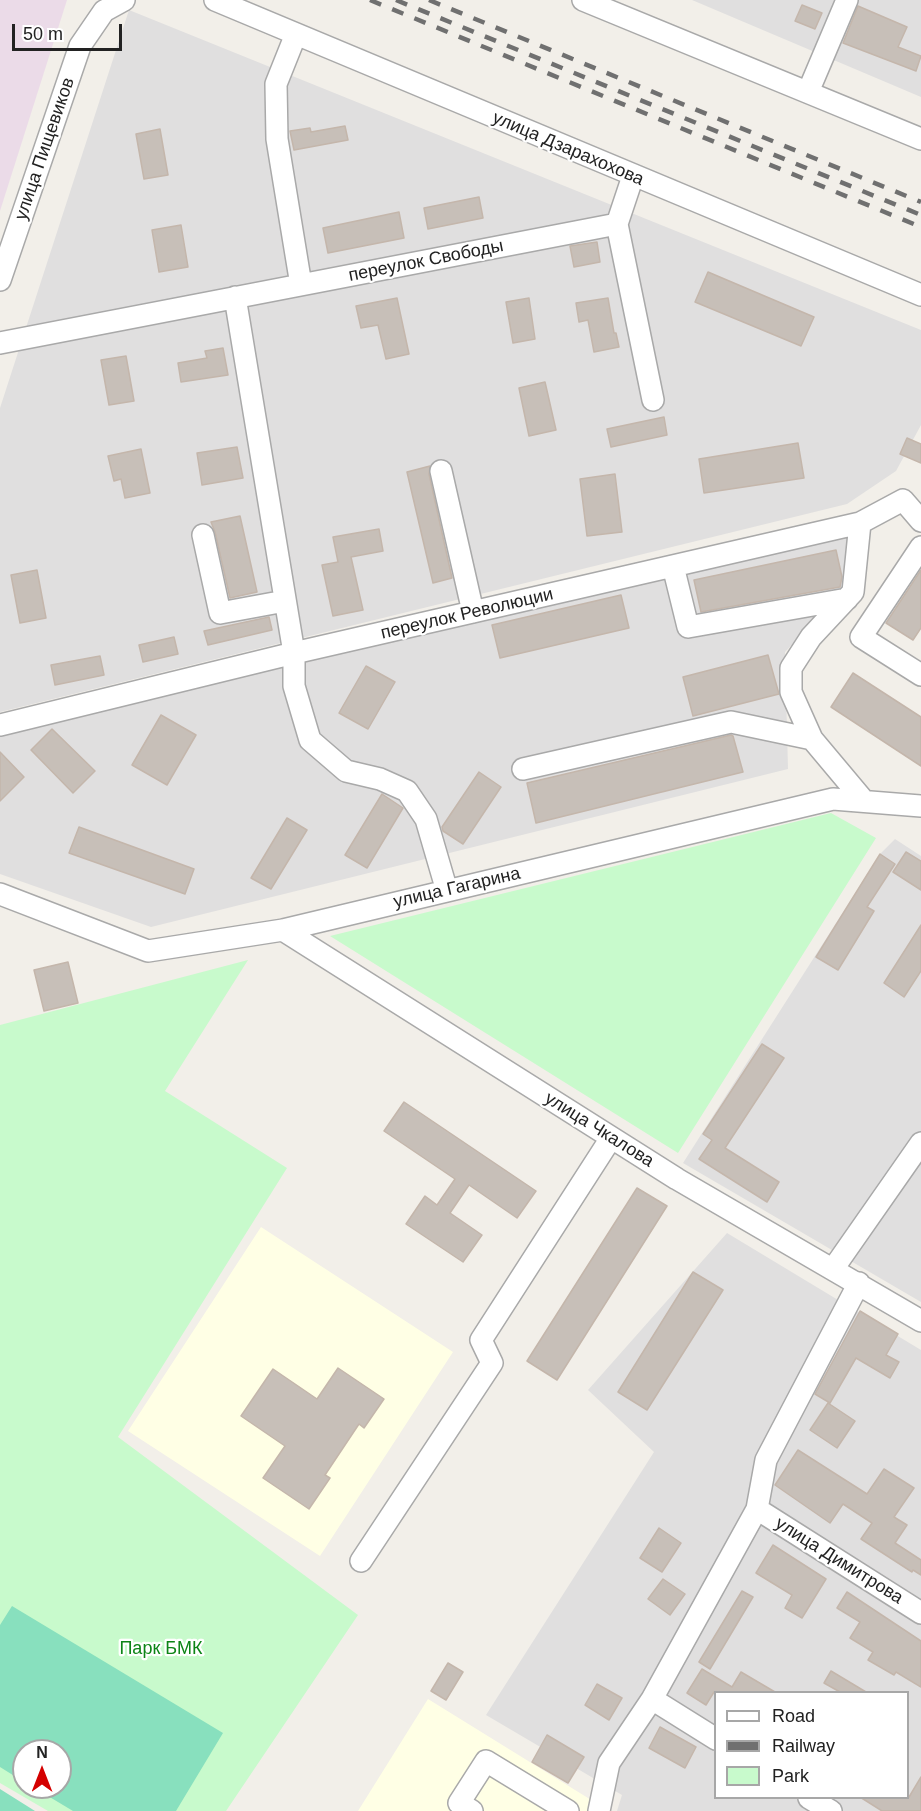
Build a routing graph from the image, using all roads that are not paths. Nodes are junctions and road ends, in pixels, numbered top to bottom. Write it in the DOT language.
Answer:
graph roads {
  1 [pos="124,0"];
  2 [pos="215,0"];
  3 [pos="583,0"];
  4 [pos="847,0"];
  5 [pos="296,34"];
  6 [pos="808,92"];
  7 [pos="921,139"];
  8 [pos="633,176"];
  9 [pos="617,224"];
  10 [pos="0,280"];
  11 [pos="301,285"];
  12 [pos="921,295"];
  13 [pos="235,297"];
  14 [pos="0,343"];
  15 [pos="653,400"];
  16 [pos="441,471"];
  17 [pos="921,520"];
  18 [pos="860,524"];
  19 [pos="203,535"];
  20 [pos="921,547"];
  21 [pos="673,566"];
  22 [pos="847,599"];
  23 [pos="285,601"];
  24 [pos="473,612"];
  25 [pos="294,653"];
  26 [pos="920,671"];
  27 [pos="0,725"];
  28 [pos="812,739"];
  29 [pos="523,769"];
  30 [pos="864,801"];
  31 [pos="921,806"];
  32 [pos="447,891"];
  33 [pos="0,894"];
  34 [pos="283,930"];
  35 [pos="611,1138"];
  36 [pos="921,1143"];
  37 [pos="833,1269"];
  38 [pos="858,1283"];
  39 [pos="921,1321"];
  40 [pos="757,1509"];
  41 [pos="362,1561"];
  42 [pos="921,1613"];
  43 [pos="651,1699"];
  44 [pos="714,1738"];
  45 [pos="812,1799"];
  46 [pos="472,1811"];
  47 [pos="568,1811"];
  48 [pos="599,1811"];
  49 [pos="831,1811"];
  1 -- 10 [label="street, улица Пищевиков"];
  2 -- 5 [label="street, улица Дзарахохова"];
  3 -- 6 [label="street"];
  4 -- 6 [label="street"];
  5 -- 8 [label="street, улица Дзарахохова"];
  5 -- 11 [label="street"];
  6 -- 7 [label="street"];
  8 -- 9 [label="street"];
  8 -- 12 [label="street, улица Дзарахохова"];
  9 -- 11 [label="street, переулок Свободы"];
  9 -- 15 [label="street"];
  11 -- 13 [label="street, переулок Свободы"];
  13 -- 14 [label="street, переулок Свободы"];
  13 -- 23 [label="street"];
  16 -- 24 [label="street"];
  17 -- 18 [label="street, переулок Революции"];
  18 -- 21 [label="street, переулок Революции"];
  18 -- 22 [label="street"];
  19 -- 23 [label="street"];
  20 -- 26 [label="street"];
  21 -- 22 [label="street"];
  21 -- 24 [label="street, переулок Революции"];
  22 -- 28 [label="street"];
  23 -- 25 [label="street"];
  24 -- 25 [label="street, переулок Революции"];
  25 -- 27 [label="street, переулок Революции"];
  25 -- 32 [label="street"];
  28 -- 29 [label="street"];
  28 -- 30 [label="street"];
  30 -- 31 [label="street, улица Гагарина"];
  30 -- 32 [label="street, улица Гагарина"];
  32 -- 34 [label="street, улица Гагарина"];
  33 -- 34 [label="street, улица Гагарина"];
  34 -- 35 [label="street, улица Чкалова"];
  35 -- 37 [label="street, улица Чкалова"];
  35 -- 41 [label="street"];
  36 -- 37 [label="street"];
  37 -- 38 [label="street, улица Чкалова"];
  38 -- 39 [label="street, улица Чкалова"];
  38 -- 40 [label="street"];
  40 -- 42 [label="street, улица Димитрова"];
  40 -- 43 [label="street"];
  43 -- 44 [label="street"];
  43 -- 48 [label="street"];
  45 -- 49 [label="street"];
  46 -- 47 [label="street"];
}
